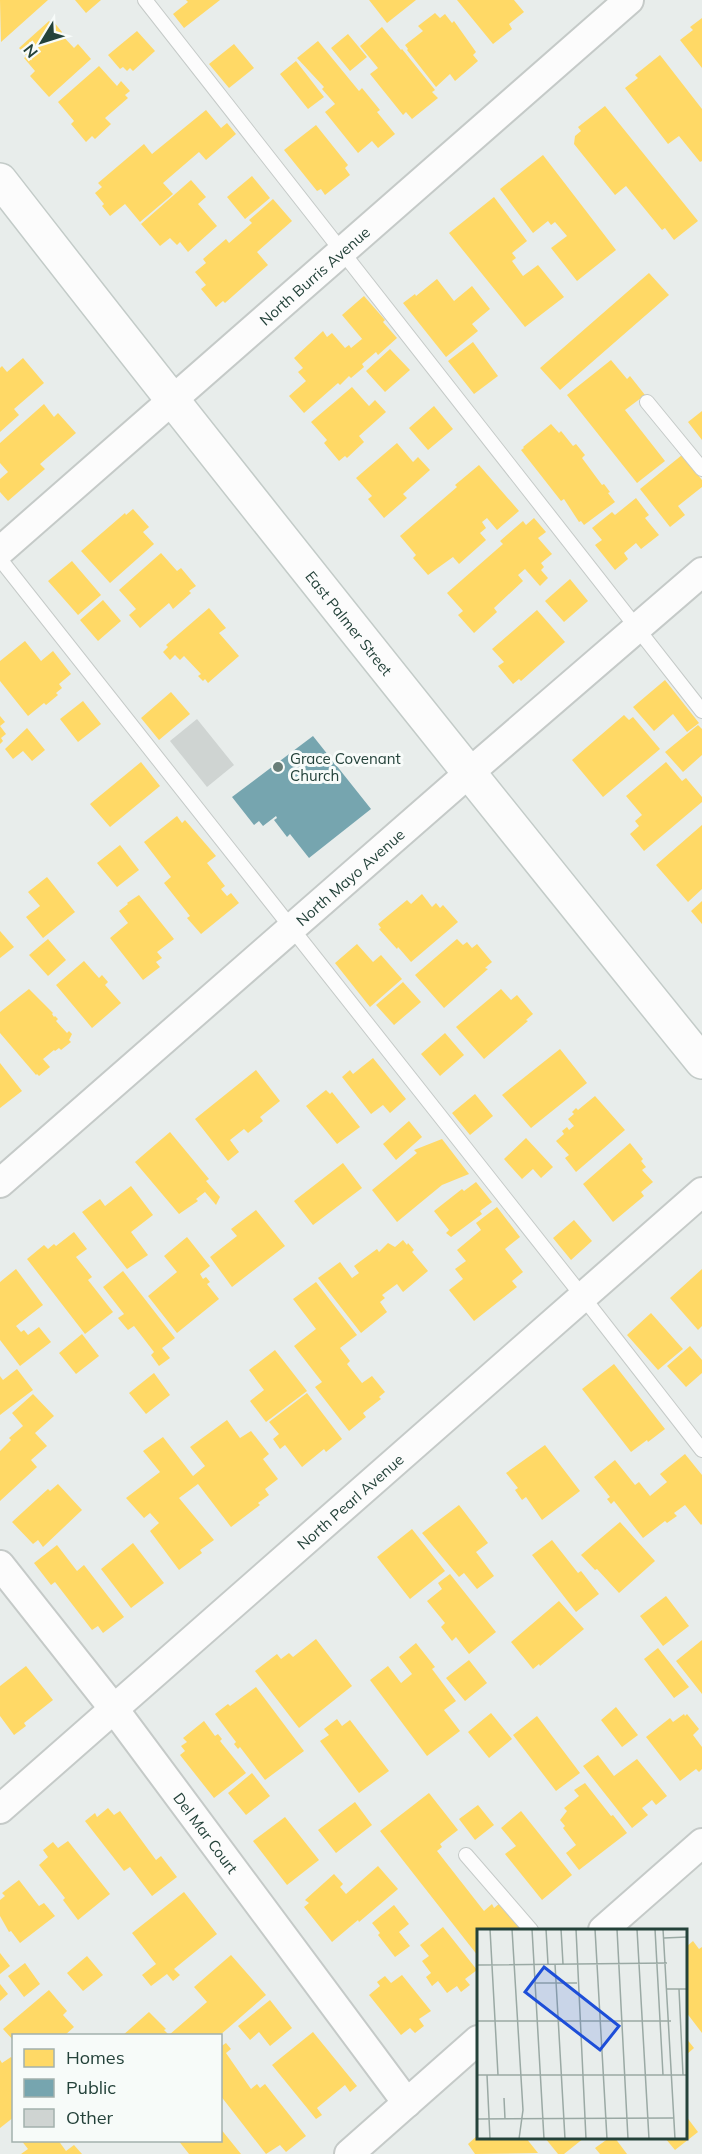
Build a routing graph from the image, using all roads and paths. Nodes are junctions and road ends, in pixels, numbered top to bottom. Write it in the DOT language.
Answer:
graph roads {
  1 [pos="145,0"];
  2 [pos="629,0"];
  3 [pos="0,180"];
  4 [pos="341,252"];
  5 [pos="171,400"];
  6 [pos="647,402"];
  7 [pos="702,469"];
  8 [pos="0,551"];
  9 [pos="0,559"];
  10 [pos="702,572"];
  11 [pos="637,628"];
  12 [pos="702,711"];
  13 [pos="468,773"];
  14 [pos="291,928"];
  15 [pos="702,1062"];
  16 [pos="0,1183"];
  17 [pos="702,1192"];
  18 [pos="583,1297"];
  19 [pos="702,1450"];
  20 [pos="0,1565"];
  21 [pos="114,1709"];
  22 [pos="0,1809"];
  23 [pos="702,1843"];
  24 [pos="466,1856"];
  25 [pos="530,1929"];
  26 [pos="604,1929"];
  27 [pos="477,2041"];
  28 [pos="408,2103"];
  29 [pos="349,2154"];
  1 -- 4 [label="lane"];
  2 -- 4 [label="street, North Burris Avenue"];
  3 -- 5 [label="main road, East Palmer Street"];
  4 -- 5 [label="street, North Burris Avenue"];
  4 -- 11 [label="lane"];
  5 -- 8 [label="street, North Burris Avenue"];
  5 -- 13 [label="main road, East Palmer Street"];
  6 -- 7 [label="lane"];
  9 -- 14 [label="lane"];
  10 -- 11 [label="street, North Mayo Avenue"];
  11 -- 12 [label="lane"];
  11 -- 13 [label="street, North Mayo Avenue"];
  13 -- 14 [label="street, North Mayo Avenue"];
  13 -- 15 [label="main road, East Palmer Street"];
  14 -- 16 [label="street, North Mayo Avenue"];
  14 -- 18 [label="lane"];
  17 -- 18 [label="street, North Pearl Avenue"];
  18 -- 19 [label="lane"];
  18 -- 21 [label="street, North Pearl Avenue"];
  20 -- 21 [label="street, Del Mar Court"];
  21 -- 22 [label="street, North Pearl Avenue"];
  21 -- 28 [label="street, Del Mar Court"];
  23 -- 26 [label="street"];
  24 -- 25 [label="lane"];
  27 -- 28 [label="street"];
  28 -- 29 [label="street"];
}
